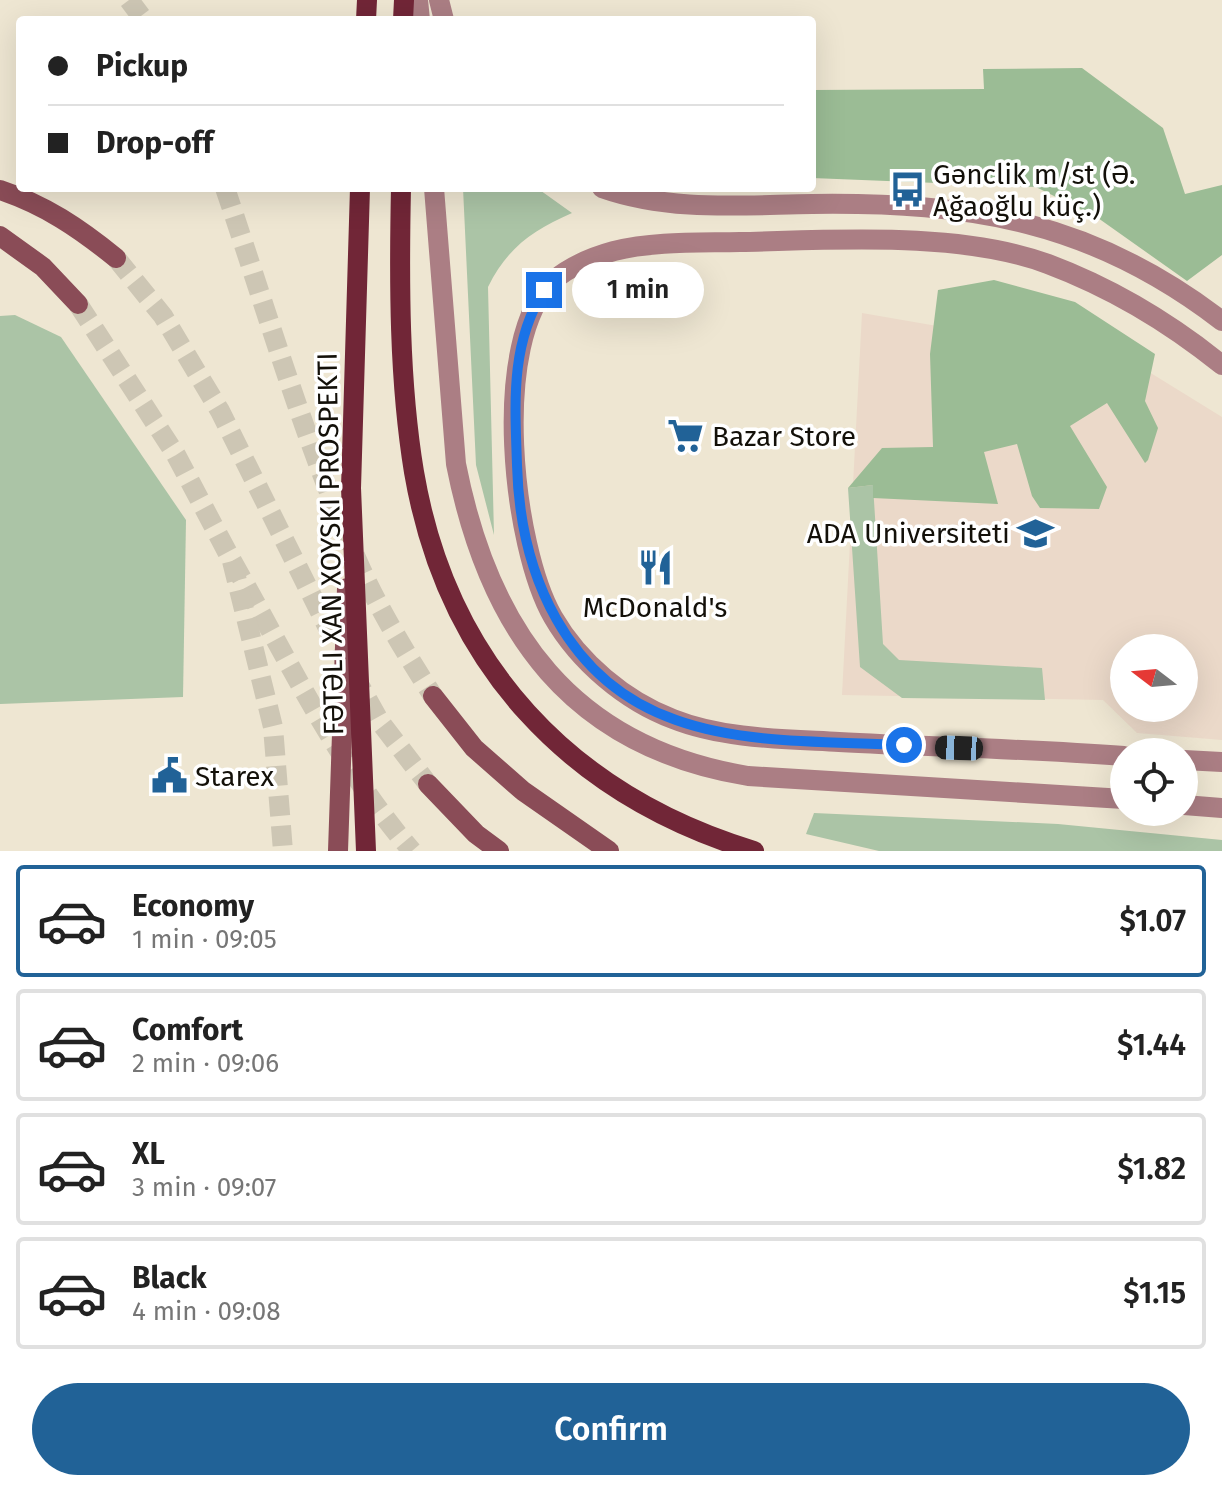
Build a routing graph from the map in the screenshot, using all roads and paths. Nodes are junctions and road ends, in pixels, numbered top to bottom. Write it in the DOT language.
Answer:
graph roads {
  1 [pos="0,190"];
  2 [pos="360,192"];
  3 [pos="401,192"];
  4 [pos="434,192"];
  5 [pos="616,192"];
  6 [pos="0,236"];
  7 [pos="116,258"];
  8 [pos="78,304"];
  9 [pos="1222,321"];
  10 [pos="1222,365"];
  11 [pos="351,488"];
  12 [pos="433,696"];
  13 [pos="1110,755"];
  14 [pos="1198,761"];
  15 [pos="1222,762"];
  16 [pos="428,784"];
  17 [pos="1110,798"];
  18 [pos="1198,806"];
  19 [pos="1222,808"];
  20 [pos="338,851"];
  21 [pos="366,851"];
  22 [pos="499,851"];
  23 [pos="609,851"];
  24 [pos="754,851"];
  1 -- 7 [label="main road"];
  2 -- 11 [label="main road, FƏTƏLI XAN XOYSKI PROSPEKTI"];
  3 -- 24 [label="main road"];
  4 -- 17 [label="street"];
  5 -- 9 [label="street"];
  6 -- 8 [label="main road"];
  10 -- 13 [label="street"];
  11 -- 20 [label="main road"];
  11 -- 21 [label="main road, FƏTƏLI XAN XOYSKI PROSPEKTI"];
  12 -- 23 [label="main road"];
  14 -- 15 [label="street"];
  16 -- 22 [label="main road"];
  18 -- 19 [label="street"];
}
